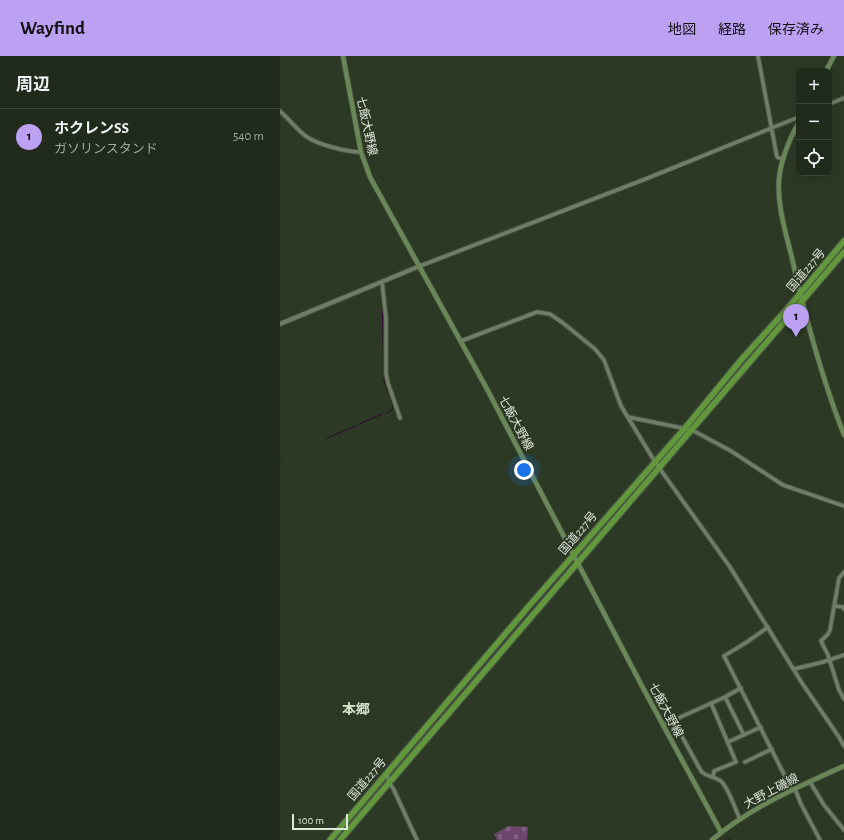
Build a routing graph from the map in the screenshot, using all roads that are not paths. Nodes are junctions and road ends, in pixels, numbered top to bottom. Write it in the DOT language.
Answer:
graph roads {
  1 [pos="343,56"];
  2 [pos="758,56"];
  3 [pos="834,56"];
  4 [pos="828,68"];
  5 [pos="844,98"];
  6 [pos="832,103"];
  7 [pos="280,111"];
  8 [pos="796,118"];
  9 [pos="771,127"];
  10 [pos="796,127"];
  11 [pos="361,152"];
  12 [pos="783,159"];
  13 [pos="844,241"];
  14 [pos="844,252"];
  15 [pos="420,266"];
  16 [pos="382,282"];
  17 [pos="799,294"];
  18 [pos="801,302"];
  19 [pos="280,324"];
  20 [pos="461,341"];
  21 [pos="628,417"];
  22 [pos="400,418"];
  23 [pos="685,428"];
  24 [pos="692,430"];
  25 [pos="844,435"];
  26 [pos="655,462"];
  27 [pos="660,468"];
  28 [pos="844,506"];
  29 [pos="574,555"];
  30 [pos="578,562"];
  31 [pos="844,572"];
  32 [pos="834,606"];
  33 [pos="844,609"];
  34 [pos="768,627"];
  35 [pos="844,655"];
  36 [pos="829,660"];
  37 [pos="794,669"];
  38 [pos="741,688"];
  39 [pos="724,697"];
  40 [pos="844,699"];
  41 [pos="712,703"];
  42 [pos="673,720"];
  43 [pos="663,725"];
  44 [pos="761,727"];
  45 [pos="744,735"];
  46 [pos="728,742"];
  47 [pos="844,746"];
  48 [pos="772,749"];
  49 [pos="745,762"];
  50 [pos="844,766"];
  51 [pos="387,773"];
  52 [pos="713,777"];
  53 [pos="810,782"];
  54 [pos="389,783"];
  55 [pos="794,789"];
  56 [pos="740,819"];
  57 [pos="844,830"];
  58 [pos="721,832"];
  59 [pos="330,840"];
  60 [pos="340,840"];
  61 [pos="417,840"];
  62 [pos="712,840"];
  63 [pos="820,840"];
  1 -- 11 [label="main road, 七飯大野線"];
  2 -- 9 [label="street"];
  3 -- 4 [label="main road"];
  5 -- 6 [label="street"];
  7 -- 11 [label="street"];
  8 -- 9 [label="street"];
  9 -- 12 [label="street"];
  9 -- 15 [label="street"];
  10 -- 12 [label="main road"];
  11 -- 15 [label="main road, 七飯大野線"];
  12 -- 17 [label="main road"];
  13 -- 17 [label="highway, 国道227号"];
  14 -- 18 [label="highway, 国道227号"];
  15 -- 16 [label="street"];
  15 -- 20 [label="main road, 七飯大野線"];
  16 -- 19 [label="street"];
  16 -- 22 [label="street"];
  17 -- 18 [label="main road"];
  17 -- 23 [label="highway, 国道227号"];
  18 -- 24 [label="highway, 国道227号"];
  18 -- 25 [label="main road"];
  20 -- 21 [label="street"];
  20 -- 29 [label="main road, 七飯大野線"];
  21 -- 23 [label="street"];
  21 -- 26 [label="street"];
  23 -- 24 [label="street"];
  23 -- 26 [label="highway, 国道227号"];
  24 -- 27 [label="highway, 国道227号"];
  24 -- 28 [label="street"];
  26 -- 27 [label="street"];
  26 -- 29 [label="highway, 国道227号"];
  27 -- 30 [label="highway, 国道227号"];
  27 -- 34 [label="street"];
  29 -- 30 [label="main road, 七飯大野線"];
  29 -- 51 [label="highway, 国道227号"];
  30 -- 43 [label="main road, 七飯大野線"];
  30 -- 54 [label="highway, 国道227号"];
  31 -- 32 [label="street"];
  32 -- 33 [label="street"];
  32 -- 36 [label="street"];
  34 -- 37 [label="street"];
  34 -- 38 [label="street"];
  35 -- 36 [label="street"];
  36 -- 37 [label="street"];
  36 -- 40 [label="street"];
  37 -- 47 [label="street"];
  38 -- 39 [label="street"];
  38 -- 44 [label="street"];
  39 -- 41 [label="street"];
  39 -- 45 [label="street"];
  41 -- 42 [label="street"];
  41 -- 46 [label="street"];
  42 -- 43 [label="street"];
  42 -- 52 [label="street"];
  43 -- 58 [label="main road, 七飯大野線"];
  44 -- 45 [label="street"];
  44 -- 48 [label="street"];
  45 -- 46 [label="street"];
  46 -- 52 [label="street"];
  48 -- 49 [label="street"];
  48 -- 55 [label="street"];
  50 -- 53 [label="main road, 大野上磯線"];
  51 -- 54 [label="street"];
  51 -- 59 [label="highway, 国道227号"];
  52 -- 56 [label="street"];
  53 -- 55 [label="main road, 大野上磯線"];
  53 -- 57 [label="street"];
  54 -- 60 [label="highway, 国道227号"];
  54 -- 61 [label="street"];
  55 -- 56 [label="main road, 大野上磯線"];
  55 -- 63 [label="street"];
  56 -- 58 [label="main road, 大野上磯線"];
  58 -- 62 [label="main road, 大野上磯線"];
}
